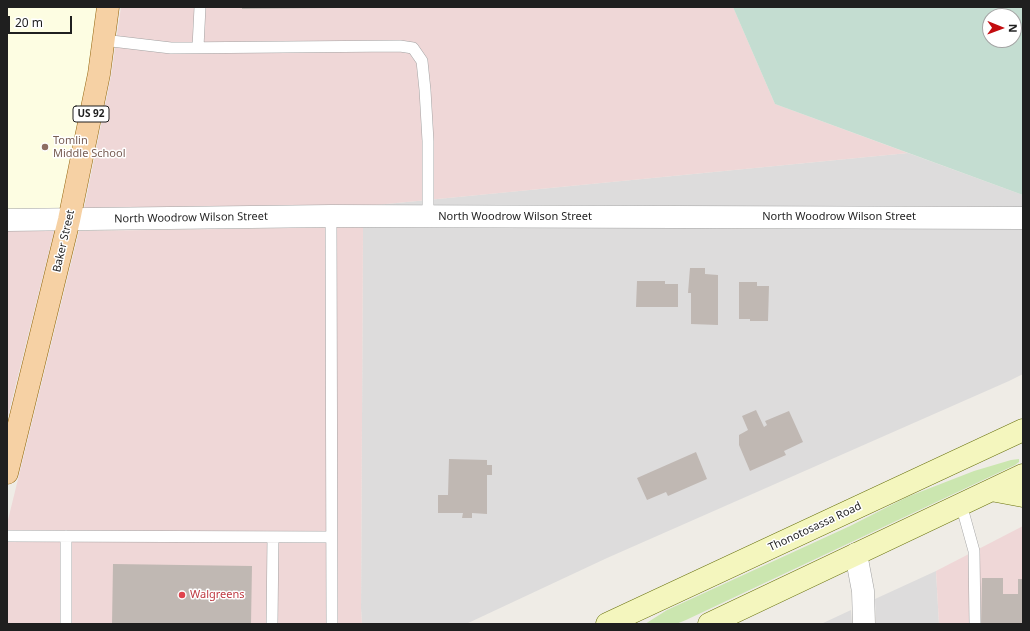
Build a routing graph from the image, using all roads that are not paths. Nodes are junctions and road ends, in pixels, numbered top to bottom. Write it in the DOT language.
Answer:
graph roads {
  1 [pos="108,7"];
  2 [pos="200,7"];
  3 [pos="103,40"];
  4 [pos="198,47"];
  5 [pos="331,216"];
  6 [pos="428,217"];
  7 [pos="1023,218"];
  8 [pos="7,220"];
  9 [pos="69,220"];
  10 [pos="13,424"];
  11 [pos="1023,430"];
  12 [pos="7,472"];
  13 [pos="1023,475"];
  14 [pos="991,490"];
  15 [pos="1023,496"];
  16 [pos="961,504"];
  17 [pos="7,536"];
  18 [pos="66,536"];
  19 [pos="273,537"];
  20 [pos="331,537"];
  21 [pos="856,554"];
  22 [pos="66,624"];
  23 [pos="272,624"];
  24 [pos="332,624"];
  25 [pos="607,624"];
  26 [pos="708,624"];
  27 [pos="864,624"];
  28 [pos="975,624"];
  1 -- 3 [label="main road, Baker Street / US 92"];
  2 -- 4 [label="lane"];
  3 -- 4 [label="lane"];
  3 -- 9 [label="main road, Baker Street / US 92"];
  4 -- 6 [label="lane"];
  5 -- 6 [label="street, North Woodrow Wilson Street"];
  5 -- 9 [label="street, North Woodrow Wilson Street"];
  5 -- 20 [label="lane"];
  6 -- 7 [label="street, North Woodrow Wilson Street"];
  8 -- 9 [label="street, North Woodrow Wilson Street"];
  9 -- 10 [label="main road, Baker Street / US 92"];
  10 -- 12 [label="main road, Baker Street / US 92"];
  11 -- 25 [label="main road, Thonotosassa Road"];
  13 -- 14 [label="main road"];
  14 -- 15 [label="main road"];
  14 -- 16 [label="main road"];
  16 -- 21 [label="main road"];
  16 -- 28 [label="lane"];
  17 -- 18 [label="lane"];
  18 -- 19 [label="lane"];
  18 -- 22 [label="lane"];
  19 -- 20 [label="lane"];
  19 -- 23 [label="lane"];
  20 -- 24 [label="lane"];
  21 -- 26 [label="main road"];
  21 -- 27 [label="street"];
}
